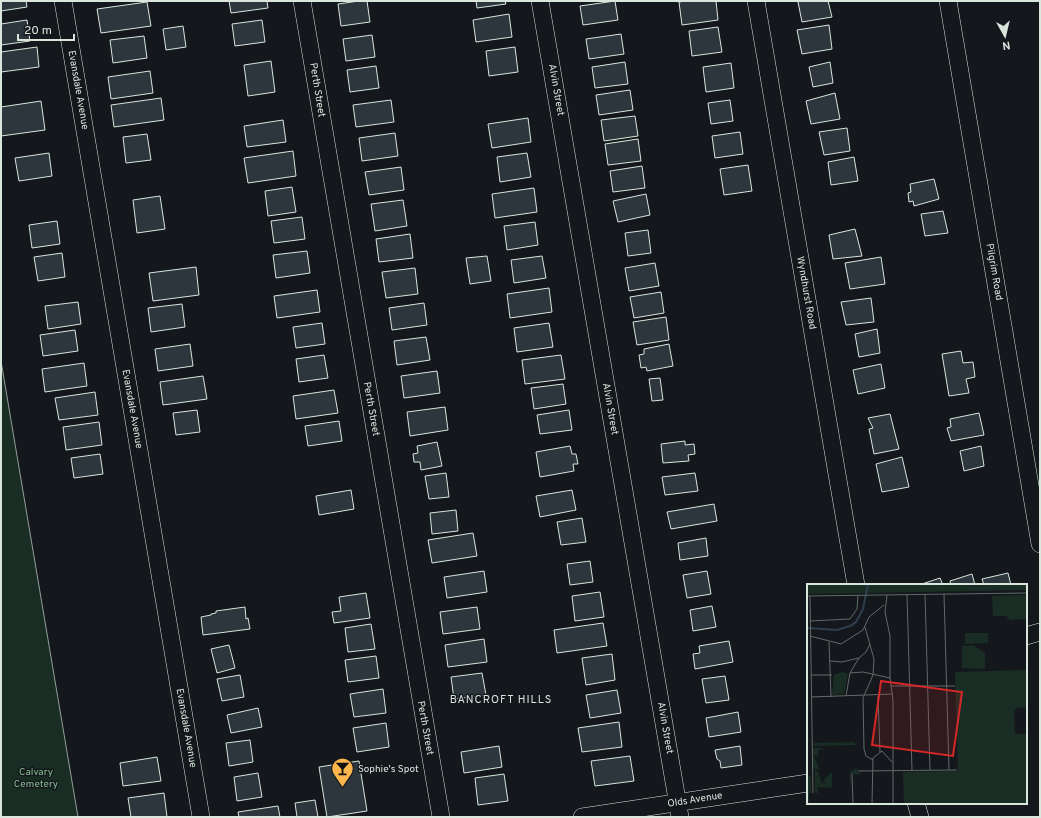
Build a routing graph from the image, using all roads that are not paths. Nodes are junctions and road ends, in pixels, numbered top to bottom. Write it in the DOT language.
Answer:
graph roads {
  1 [pos="63,1"];
  2 [pos="302,1"];
  3 [pos="540,1"];
  4 [pos="756,1"];
  5 [pos="948,1"];
  6 [pos="1040,544"];
  7 [pos="856,584"];
  8 [pos="1040,632"];
  9 [pos="1027,636"];
  10 [pos="807,783"];
  11 [pos="916,804"];
  12 [pos="679,810"];
  13 [pos="201,817"];
  14 [pos="441,817"];
  15 [pos="582,817"];
  16 [pos="920,817"];
  1 -- 13 [label="street, Evansdale Avenue"];
  2 -- 14 [label="street, Perth Street"];
  3 -- 12 [label="street, Alvin Street"];
  4 -- 7 [label="street, Wyndhurst Road"];
  5 -- 6 [label="street, Pilgrim Road"];
  8 -- 9 [label="street"];
  10 -- 12 [label="street, Olds Avenue"];
  11 -- 16 [label="street"];
  12 -- 15 [label="street, Olds Avenue"];
}
